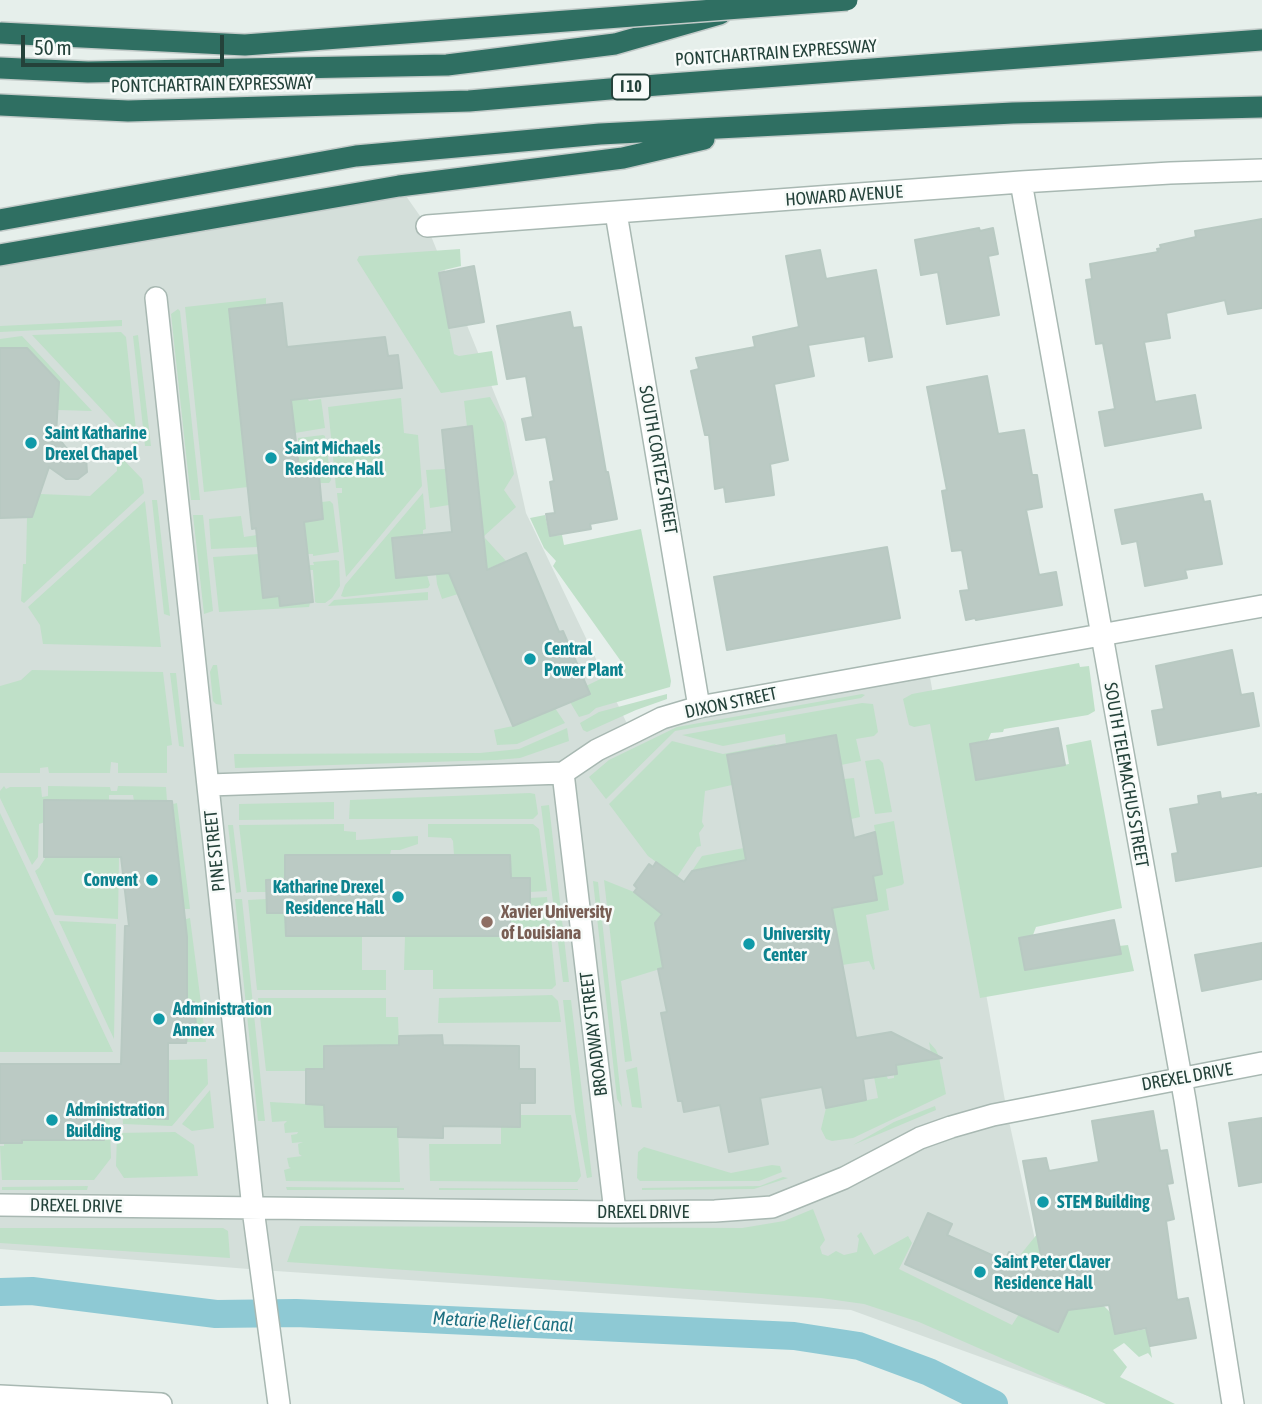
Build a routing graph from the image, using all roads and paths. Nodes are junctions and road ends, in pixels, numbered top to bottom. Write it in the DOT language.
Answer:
graph roads {
  1 [pos="769,0"];
  2 [pos="847,0"];
  3 [pos="0,33"];
  4 [pos="1262,40"];
  5 [pos="0,68"];
  6 [pos="0,104"];
  7 [pos="1262,107"];
  8 [pos="754,128"];
  9 [pos="1262,170"];
  10 [pos="1021,182"];
  11 [pos="616,213"];
  12 [pos="0,220"];
  13 [pos="427,226"];
  14 [pos="0,255"];
  15 [pos="156,298"];
  16 [pos="1262,606"];
  17 [pos="1101,634"];
  18 [pos="699,707"];
  19 [pos="563,773"];
  20 [pos="208,785"];
  21 [pos="1262,1063"];
  22 [pos="1181,1077"];
  23 [pos="0,1205"];
  24 [pos="253,1209"];
  25 [pos="615,1212"];
  26 [pos="0,1396"];
  27 [pos="161,1404"];
  28 [pos="279,1404"];
  29 [pos="1233,1404"];
  1 -- 5 [label="highway"];
  2 -- 3 [label="highway, bridge"];
  4 -- 6 [label="highway, PONTCHARTRAIN EXPRESSWAY / I 10"];
  7 -- 8 [label="highway"];
  8 -- 12 [label="highway"];
  8 -- 14 [label="highway"];
  9 -- 10 [label="street, HOWARD AVENUE"];
  10 -- 11 [label="street, HOWARD AVENUE"];
  10 -- 17 [label="street, SOUTH TELEMACHUS STREET"];
  11 -- 13 [label="street, HOWARD AVENUE"];
  11 -- 18 [label="street, SOUTH CORTEZ STREET"];
  15 -- 20 [label="street, PINE STREET"];
  16 -- 17 [label="street, DIXON STREET"];
  17 -- 18 [label="street, DIXON STREET"];
  17 -- 22 [label="street, SOUTH TELEMACHUS STREET"];
  18 -- 19 [label="street, DIXON STREET"];
  19 -- 20 [label="street"];
  19 -- 25 [label="street, BROADWAY STREET"];
  20 -- 24 [label="street, PINE STREET"];
  21 -- 22 [label="street, DREXEL DRIVE"];
  22 -- 25 [label="street, DREXEL DRIVE"];
  22 -- 29 [label="street, SOUTH TELEMACHUS STREET"];
  23 -- 24 [label="street, DREXEL DRIVE"];
  24 -- 25 [label="street, DREXEL DRIVE"];
  24 -- 28 [label="street, PINE STREET"];
  26 -- 27 [label="street"];
}
